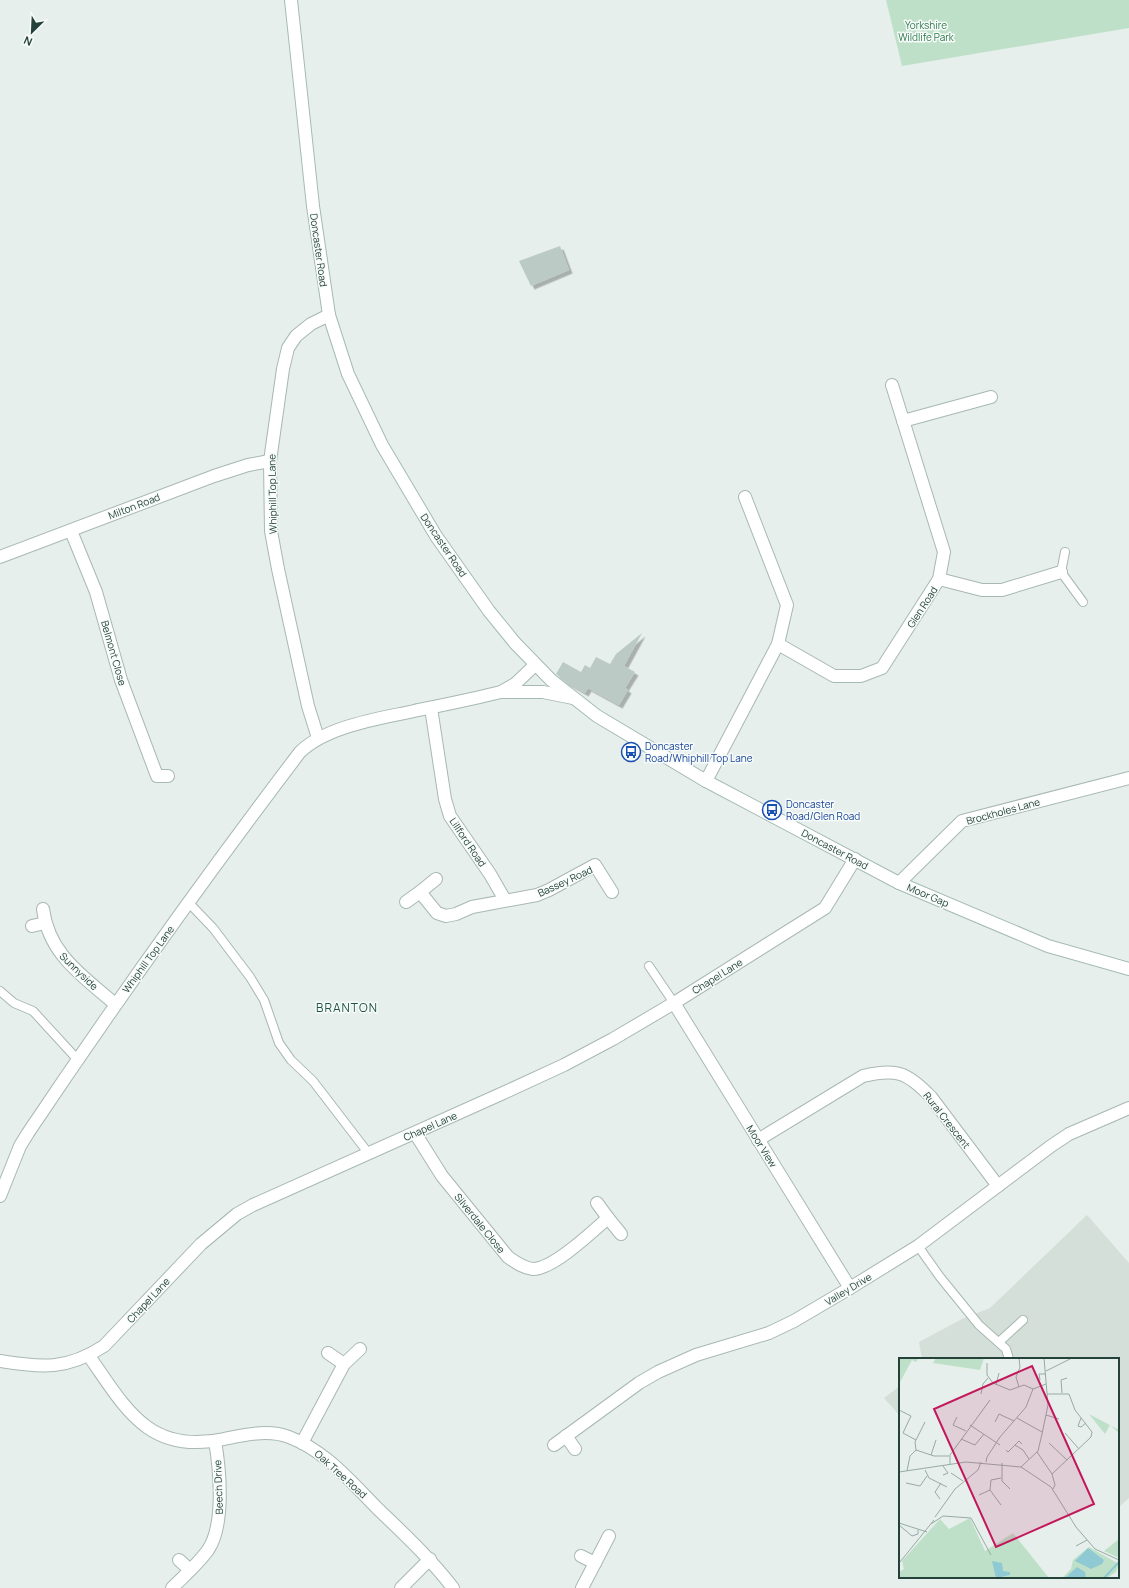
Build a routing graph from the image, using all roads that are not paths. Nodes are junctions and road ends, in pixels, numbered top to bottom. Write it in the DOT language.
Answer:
graph roads {
  1 [pos="291,0"];
  2 [pos="329,315"];
  3 [pos="892,386"];
  4 [pos="991,397"];
  5 [pos="903,421"];
  6 [pos="270,462"];
  7 [pos="745,496"];
  8 [pos="71,531"];
  9 [pos="1065,552"];
  10 [pos="0,557"];
  11 [pos="1061,572"];
  12 [pos="940,579"];
  13 [pos="1083,602"];
  14 [pos="778,644"];
  15 [pos="535,665"];
  16 [pos="502,692"];
  17 [pos="573,698"];
  18 [pos="431,708"];
  19 [pos="318,738"];
  20 [pos="158,778"];
  21 [pos="1129,778"];
  22 [pos="706,782"];
  23 [pos="854,859"];
  24 [pos="436,879"];
  25 [pos="899,882"];
  26 [pos="420,892"];
  27 [pos="612,892"];
  28 [pos="505,900"];
  29 [pos="188,902"];
  30 [pos="406,902"];
  31 [pos="43,909"];
  32 [pos="45,924"];
  33 [pos="32,926"];
  34 [pos="649,966"];
  35 [pos="1129,969"];
  36 [pos="0,991"];
  37 [pos="674,1003"];
  38 [pos="115,1004"];
  39 [pos="77,1059"];
  40 [pos="1129,1108"];
  41 [pos="415,1133"];
  42 [pos="758,1140"];
  43 [pos="369,1154"];
  44 [pos="998,1186"];
  45 [pos="0,1196"];
  46 [pos="597,1204"];
  47 [pos="608,1218"];
  48 [pos="621,1234"];
  49 [pos="918,1246"];
  50 [pos="850,1288"];
  51 [pos="1023,1320"];
  52 [pos="999,1342"];
  53 [pos="360,1350"];
  54 [pos="328,1353"];
  55 [pos="89,1356"];
  56 [pos="1009,1358"];
  57 [pos="0,1361"];
  58 [pos="344,1364"];
  59 [pos="566,1436"];
  60 [pos="215,1441"];
  61 [pos="302,1443"];
  62 [pos="554,1445"];
  63 [pos="575,1449"];
  64 [pos="609,1536"];
  65 [pos="581,1556"];
  66 [pos="430,1559"];
  67 [pos="178,1560"];
  68 [pos="595,1563"];
  69 [pos="190,1570"];
  70 [pos="172,1588"];
  71 [pos="401,1588"];
  72 [pos="453,1588"];
  73 [pos="582,1588"];
  1 -- 2 [label="street, Doncaster Road"];
  2 -- 6 [label="street, Whiphill Top Lane"];
  2 -- 15 [label="street, Doncaster Road"];
  3 -- 5 [label="street, Glen Road"];
  4 -- 5 [label="street"];
  5 -- 12 [label="street, Glen Road"];
  6 -- 8 [label="street, Milton Road"];
  6 -- 19 [label="street, Whiphill Top Lane"];
  7 -- 14 [label="street"];
  8 -- 10 [label="street, Milton Road"];
  8 -- 20 [label="street, Belmont Close"];
  9 -- 11 [label="lane"];
  11 -- 12 [label="street"];
  11 -- 13 [label="lane"];
  12 -- 14 [label="street, Glen Road"];
  14 -- 22 [label="street"];
  15 -- 16 [label="street, Whiphill Top Lane"];
  15 -- 17 [label="street, Doncaster Road"];
  16 -- 17 [label="street"];
  16 -- 18 [label="street, Whiphill Top Lane"];
  17 -- 22 [label="street, Doncaster Road"];
  18 -- 19 [label="street, Whiphill Top Lane"];
  18 -- 28 [label="street, Lillford Road"];
  19 -- 29 [label="street, Whiphill Top Lane"];
  21 -- 25 [label="street, Brockholes Lane"];
  22 -- 23 [label="street, Doncaster Road"];
  23 -- 25 [label="street, Doncaster Road"];
  23 -- 37 [label="street, Chapel Lane"];
  24 -- 26 [label="street"];
  25 -- 35 [label="street, Moor Gap"];
  26 -- 28 [label="street, Bassey Road"];
  26 -- 30 [label="street"];
  27 -- 28 [label="street, Bassey Road"];
  29 -- 38 [label="street, Whiphill Top Lane"];
  29 -- 43 [label="lane"];
  31 -- 32 [label="street, Sunnyside"];
  32 -- 33 [label="street"];
  32 -- 38 [label="street, Sunnyside"];
  34 -- 37 [label="lane"];
  36 -- 39 [label="lane"];
  37 -- 41 [label="street, Chapel Lane"];
  37 -- 42 [label="street, Moor View"];
  38 -- 39 [label="street, Whiphill Top Lane"];
  39 -- 45 [label="street, Whiphill Top Lane"];
  40 -- 44 [label="street, Valley Drive"];
  41 -- 43 [label="street, Chapel Lane"];
  41 -- 47 [label="street, Silverdale Close"];
  42 -- 44 [label="street, Rural Crescent"];
  42 -- 50 [label="street, Moor View"];
  43 -- 55 [label="street, Chapel Lane"];
  44 -- 49 [label="street, Valley Drive"];
  46 -- 47 [label="street"];
  47 -- 48 [label="street"];
  49 -- 50 [label="street, Valley Drive"];
  49 -- 52 [label="lane"];
  50 -- 59 [label="street, Valley Drive"];
  51 -- 52 [label="lane"];
  52 -- 56 [label="lane"];
  53 -- 58 [label="street"];
  54 -- 58 [label="street"];
  55 -- 57 [label="street, Chapel Lane"];
  55 -- 60 [label="street, Oak Tree Road"];
  58 -- 61 [label="street"];
  59 -- 62 [label="street, Valley Drive"];
  59 -- 63 [label="street"];
  60 -- 61 [label="street, Oak Tree Road"];
  60 -- 69 [label="street, Beech Drive"];
  61 -- 66 [label="street, Oak Tree Road"];
  64 -- 68 [label="street"];
  65 -- 68 [label="street"];
  66 -- 71 [label="street"];
  66 -- 72 [label="street, Oak Tree Road"];
  67 -- 69 [label="street"];
  68 -- 73 [label="street"];
  69 -- 70 [label="street, Beech Drive"];
}
